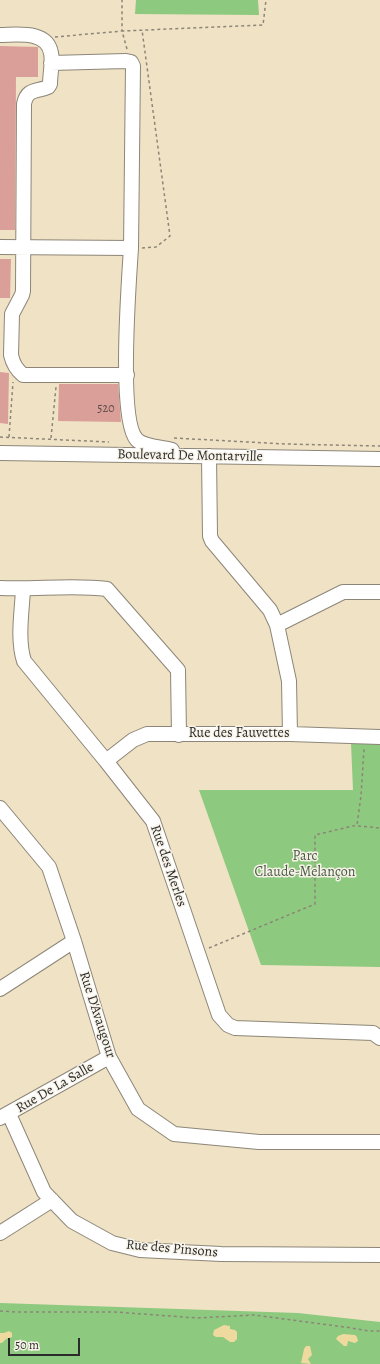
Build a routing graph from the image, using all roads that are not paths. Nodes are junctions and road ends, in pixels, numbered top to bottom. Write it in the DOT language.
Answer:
graph roads {
  1 [pos="0,35"];
  2 [pos="51,63"];
  3 [pos="0,247"];
  4 [pos="23,247"];
  5 [pos="131,248"];
  6 [pos="127,375"];
  7 [pos="0,453"];
  8 [pos="194,456"];
  9 [pos="209,456"];
  10 [pos="380,459"];
  11 [pos="0,588"];
  12 [pos="23,589"];
  13 [pos="380,592"];
  14 [pos="277,624"];
  15 [pos="290,734"];
  16 [pos="179,735"];
  17 [pos="380,737"];
  18 [pos="106,761"];
  19 [pos="0,808"];
  20 [pos="74,941"];
  21 [pos="0,989"];
  22 [pos="380,1038"];
  23 [pos="109,1057"];
  24 [pos="5,1116"];
  25 [pos="380,1142"];
  26 [pos="52,1200"];
  27 [pos="0,1233"];
  28 [pos="380,1255"];
  1 -- 2 [label="street"];
  2 -- 4 [label="street"];
  2 -- 5 [label="street"];
  3 -- 4 [label="street"];
  4 -- 5 [label="street"];
  4 -- 6 [label="street"];
  5 -- 6 [label="street"];
  6 -- 8 [label="street"];
  7 -- 8 [label="street, Boulevard De Montarville"];
  8 -- 9 [label="street, Boulevard De Montarville"];
  9 -- 10 [label="street, Boulevard De Montarville"];
  9 -- 14 [label="street"];
  11 -- 12 [label="street"];
  12 -- 16 [label="street"];
  12 -- 18 [label="street, Rue des Merles"];
  13 -- 14 [label="street"];
  14 -- 15 [label="street"];
  15 -- 16 [label="street, Rue des Fauvettes"];
  15 -- 17 [label="street, Rue des Fauvettes"];
  16 -- 18 [label="street, Rue des Fauvettes"];
  18 -- 22 [label="street, Rue des Merles"];
  19 -- 20 [label="street, Rue D'Avaugour"];
  20 -- 21 [label="street"];
  20 -- 23 [label="street, Rue D'Avaugour"];
  23 -- 24 [label="street, Rue De La Salle"];
  23 -- 25 [label="street, Rue D'Avaugour"];
  24 -- 26 [label="street, Rue des Pinsons"];
  26 -- 27 [label="street"];
  26 -- 28 [label="street, Rue des Pinsons"];
}
